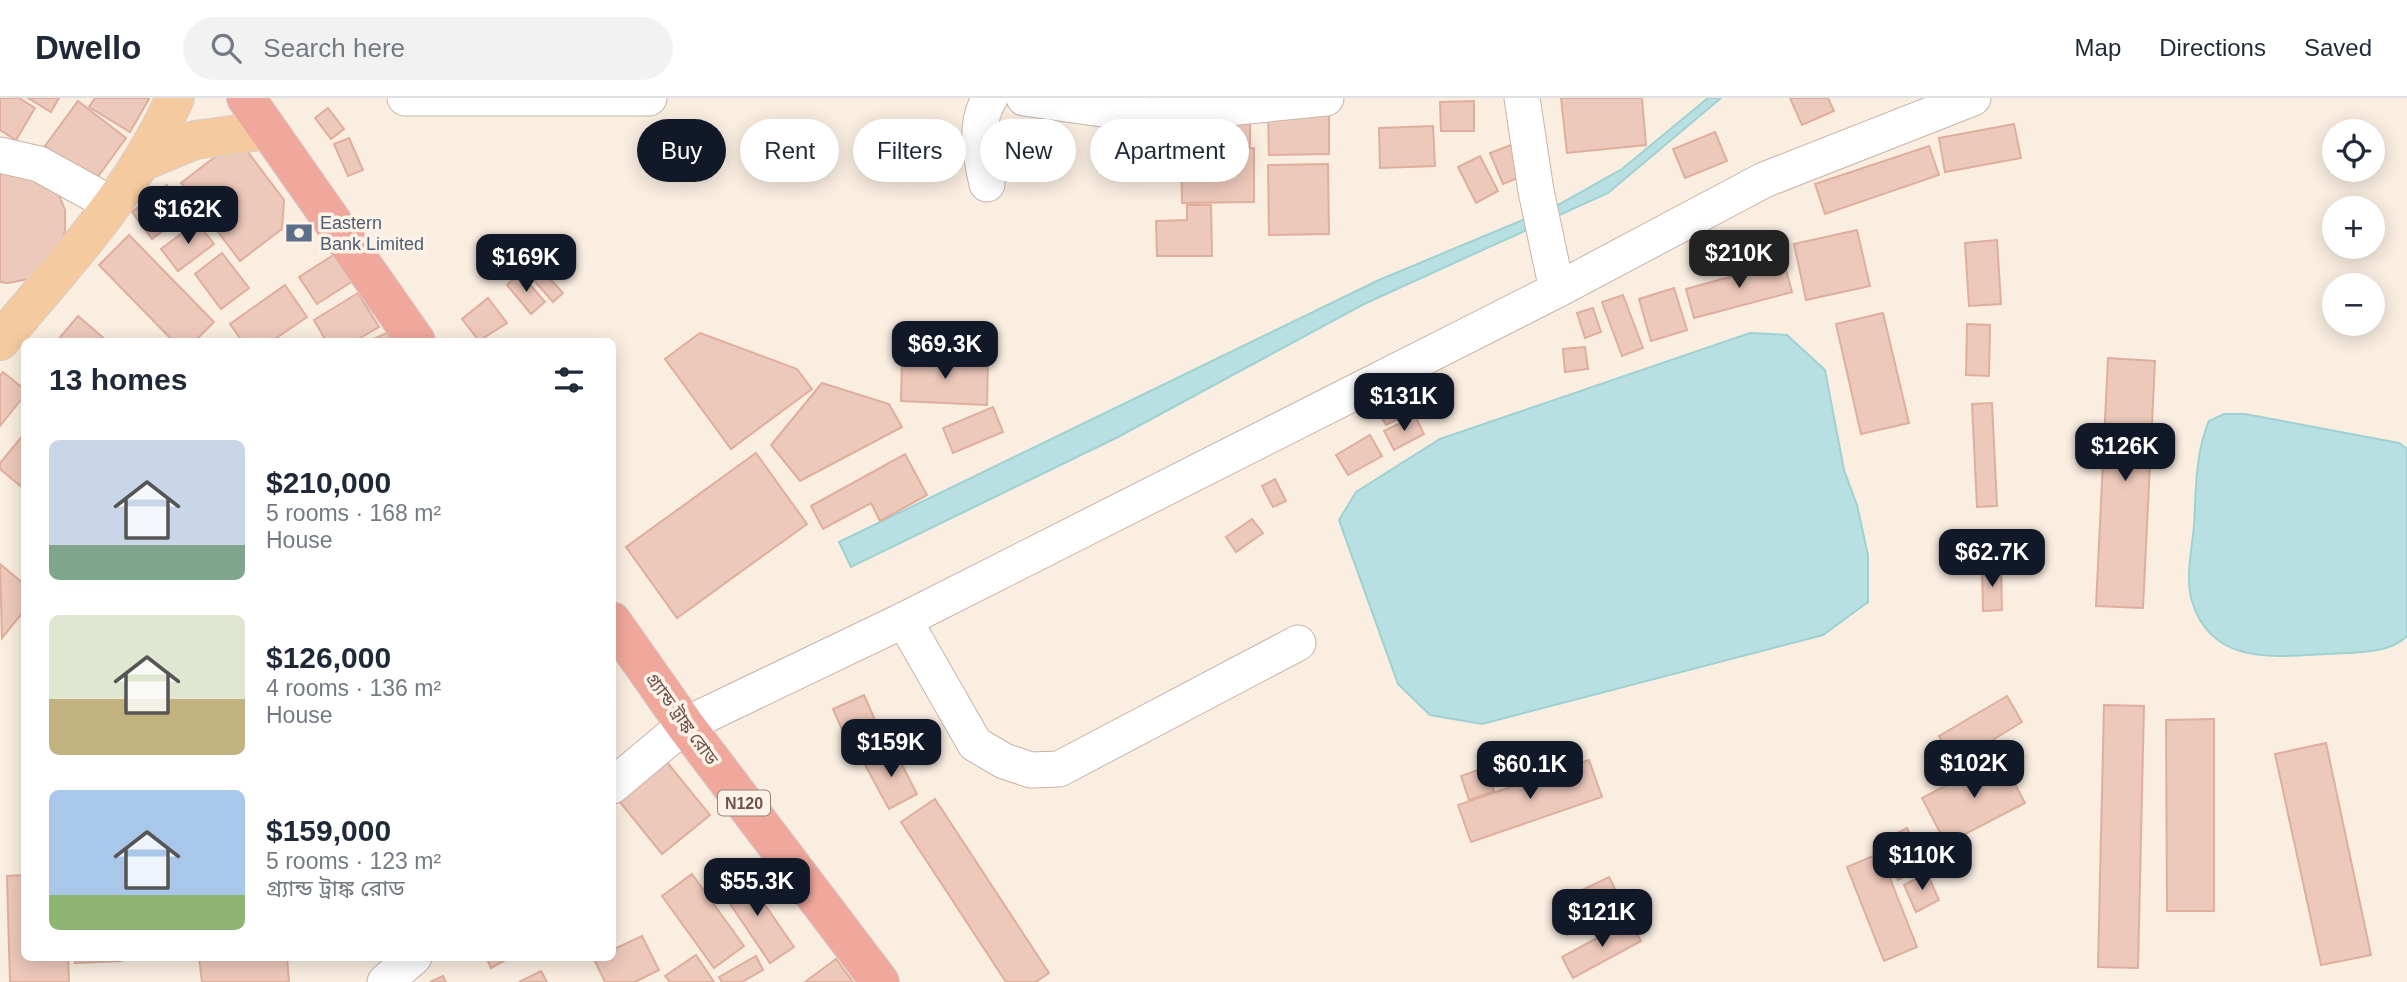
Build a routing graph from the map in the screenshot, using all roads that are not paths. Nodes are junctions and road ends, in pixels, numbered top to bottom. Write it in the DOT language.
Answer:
graph roads {
  1 [pos="176,98"];
  2 [pos="246,98"];
  3 [pos="649,98"];
  4 [pos="990,98"];
  5 [pos="1024,98"];
  6 [pos="1326,98"];
  7 [pos="1522,98"];
  8 [pos="1973,98"];
  9 [pos="424,99"];
  10 [pos="1151,107"];
  11 [pos="268,130"];
  12 [pos="0,155"];
  13 [pos="144,161"];
  14 [pos="986,184"];
  15 [pos="113,205"];
  16 [pos="1554,274"];
  17 [pos="414,338"];
  18 [pos="0,341"];
  19 [pos="904,620"];
  20 [pos="616,627"];
  21 [pos="1298,643"];
  22 [pos="685,725"];
  23 [pos="616,783"];
  24 [pos="409,961"];
  25 [pos="385,982"];
  26 [pos="880,982"];
  1 -- 13 [label="main road"];
  2 -- 11 [label="highway"];
  3 -- 9 [label="street"];
  4 -- 14 [label="street"];
  5 -- 10 [label="street"];
  6 -- 10 [label="street"];
  7 -- 16 [label="street"];
  8 -- 16 [label="street"];
  11 -- 13 [label="main road"];
  11 -- 17 [label="highway"];
  12 -- 15 [label="street"];
  13 -- 15 [label="main road"];
  15 -- 18 [label="main road"];
  16 -- 19 [label="street"];
  19 -- 21 [label="street"];
  19 -- 22 [label="street"];
  20 -- 22 [label="highway, গ্র্যান্ড ট্রাঙ্ক রোড / N120"];
  22 -- 23 [label="street"];
  22 -- 26 [label="highway, গ্র্যান্ড ট্রাঙ্ক রোড / N120"];
  24 -- 25 [label="street"];
}
